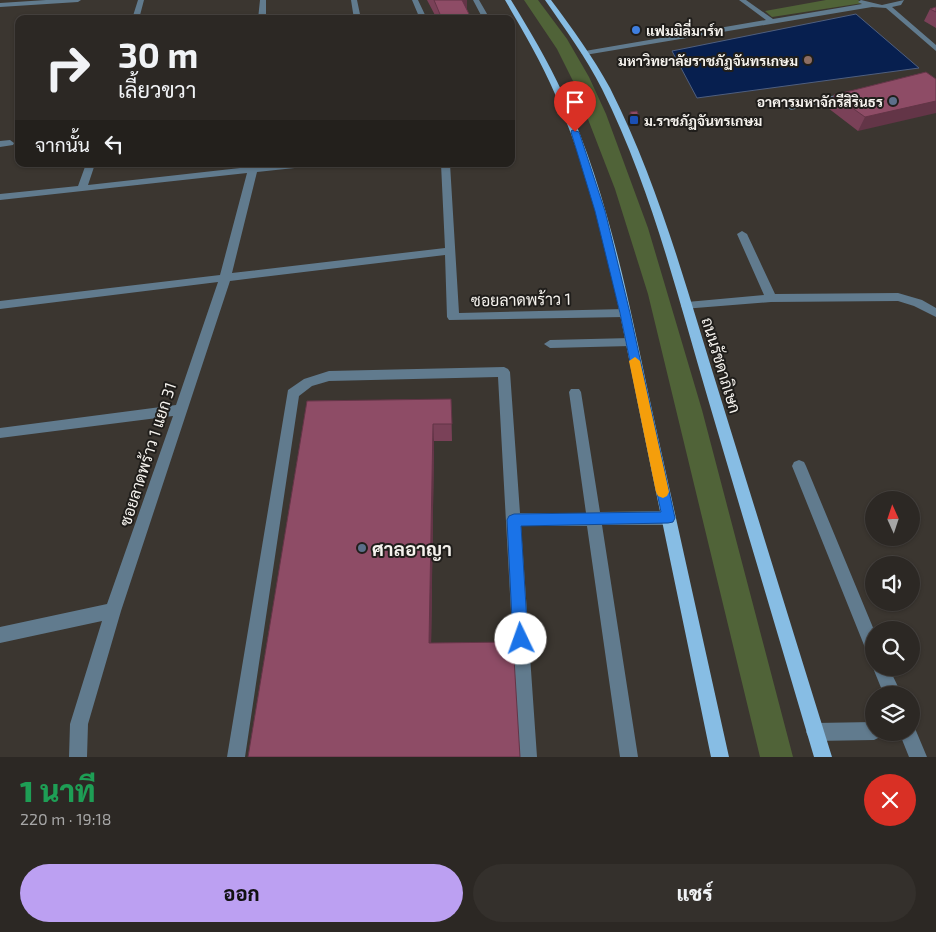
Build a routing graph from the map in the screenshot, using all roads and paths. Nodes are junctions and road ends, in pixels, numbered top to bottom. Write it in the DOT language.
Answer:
graph roads {
  1 [pos="78,0"];
  2 [pos="141,0"];
  3 [pos="263,0"];
  4 [pos="354,0"];
  5 [pos="415,0"];
  6 [pos="476,0"];
  7 [pos="508,0"];
  8 [pos="548,0"];
  9 [pos="742,0"];
  10 [pos="857,0"];
  11 [pos="901,0"];
  12 [pos="0,5"];
  13 [pos="870,5"];
  14 [pos="888,7"];
  15 [pos="136,15"];
  16 [pos="262,15"];
  17 [pos="357,15"];
  18 [pos="422,15"];
  19 [pos="485,15"];
  20 [pos="770,20"];
  21 [pos="936,49"];
  22 [pos="584,52"];
  23 [pos="855,93"];
  24 [pos="791,106"];
  25 [pos="10,143"];
  26 [pos="0,144"];
  27 [pos="89,167"];
  28 [pos="246,167"];
  29 [pos="254,167"];
  30 [pos="446,167"];
  31 [pos="82,187"];
  32 [pos="0,197"];
  33 [pos="742,234"];
  34 [pos="449,251"];
  35 [pos="226,276"];
  36 [pos="771,298"];
  37 [pos="0,305"];
  38 [pos="687,306"];
  39 [pos="625,313"];
  40 [pos="936,314"];
  41 [pos="631,342"];
  42 [pos="550,344"];
  43 [pos="575,392"];
  44 [pos="180,410"];
  45 [pos="0,433"];
  46 [pos="799,466"];
  47 [pos="668,518"];
  48 [pos="514,520"];
  49 [pos="594,520"];
  50 [pos="113,612"];
  51 [pos="865,627"];
  52 [pos="0,635"];
  53 [pos="815,732"];
  54 [pos="865,732"];
  55 [pos="912,741"];
  56 [pos="78,757"];
  57 [pos="236,757"];
  58 [pos="528,757"];
  59 [pos="629,757"];
  60 [pos="720,757"];
  61 [pos="822,757"];
  62 [pos="918,757"];
  1 -- 12 [label="street"];
  2 -- 15 [label="street"];
  3 -- 16 [label="street"];
  4 -- 17 [label="street"];
  5 -- 18 [label="street"];
  6 -- 19 [label="street"];
  7 -- 39 [label="main road"];
  8 -- 22 [label="main road, ถนนรัชดาภิเษก"];
  9 -- 20 [label="street"];
  10 -- 13 [label="street"];
  11 -- 14 [label="street"];
  13 -- 14 [label="street"];
  13 -- 20 [label="street"];
  14 -- 21 [label="street"];
  20 -- 22 [label="street"];
  22 -- 38 [label="main road, ถนนรัชดาภิเษก"];
  23 -- 24 [label="street"];
  25 -- 26 [label="street"];
  27 -- 31 [label="street"];
  28 -- 31 [label="street"];
  29 -- 35 [label="street, ซอยลาดพร้าว 1 แยก 31"];
  30 -- 34 [label="street, ซอยลาดพร้าว 1"];
  31 -- 32 [label="street"];
  33 -- 36 [label="street"];
  34 -- 35 [label="street"];
  34 -- 39 [label="street, ซอยลาดพร้าว 1"];
  35 -- 37 [label="street"];
  35 -- 44 [label="street, ซอยลาดพร้าว 1 แยก 31"];
  36 -- 38 [label="street"];
  36 -- 40 [label="street"];
  38 -- 53 [label="main road, ถนนรัชดาภิเษก"];
  39 -- 41 [label="main road"];
  41 -- 42 [label="street"];
  41 -- 47 [label="main road"];
  43 -- 49 [label="street"];
  44 -- 45 [label="street"];
  44 -- 50 [label="street, ซอยลาดพร้าว 1 แยก 31"];
  46 -- 51 [label="street"];
  47 -- 49 [label="street"];
  47 -- 60 [label="main road"];
  48 -- 49 [label="street"];
  48 -- 57 [label="street"];
  48 -- 58 [label="street"];
  49 -- 59 [label="street"];
  50 -- 52 [label="street"];
  50 -- 56 [label="street, ซอยลาดพร้าว 1 แยก 31"];
  53 -- 54 [label="street"];
  53 -- 61 [label="main road, ถนนรัชดาภิเษก"];
  55 -- 62 [label="street"];
}
